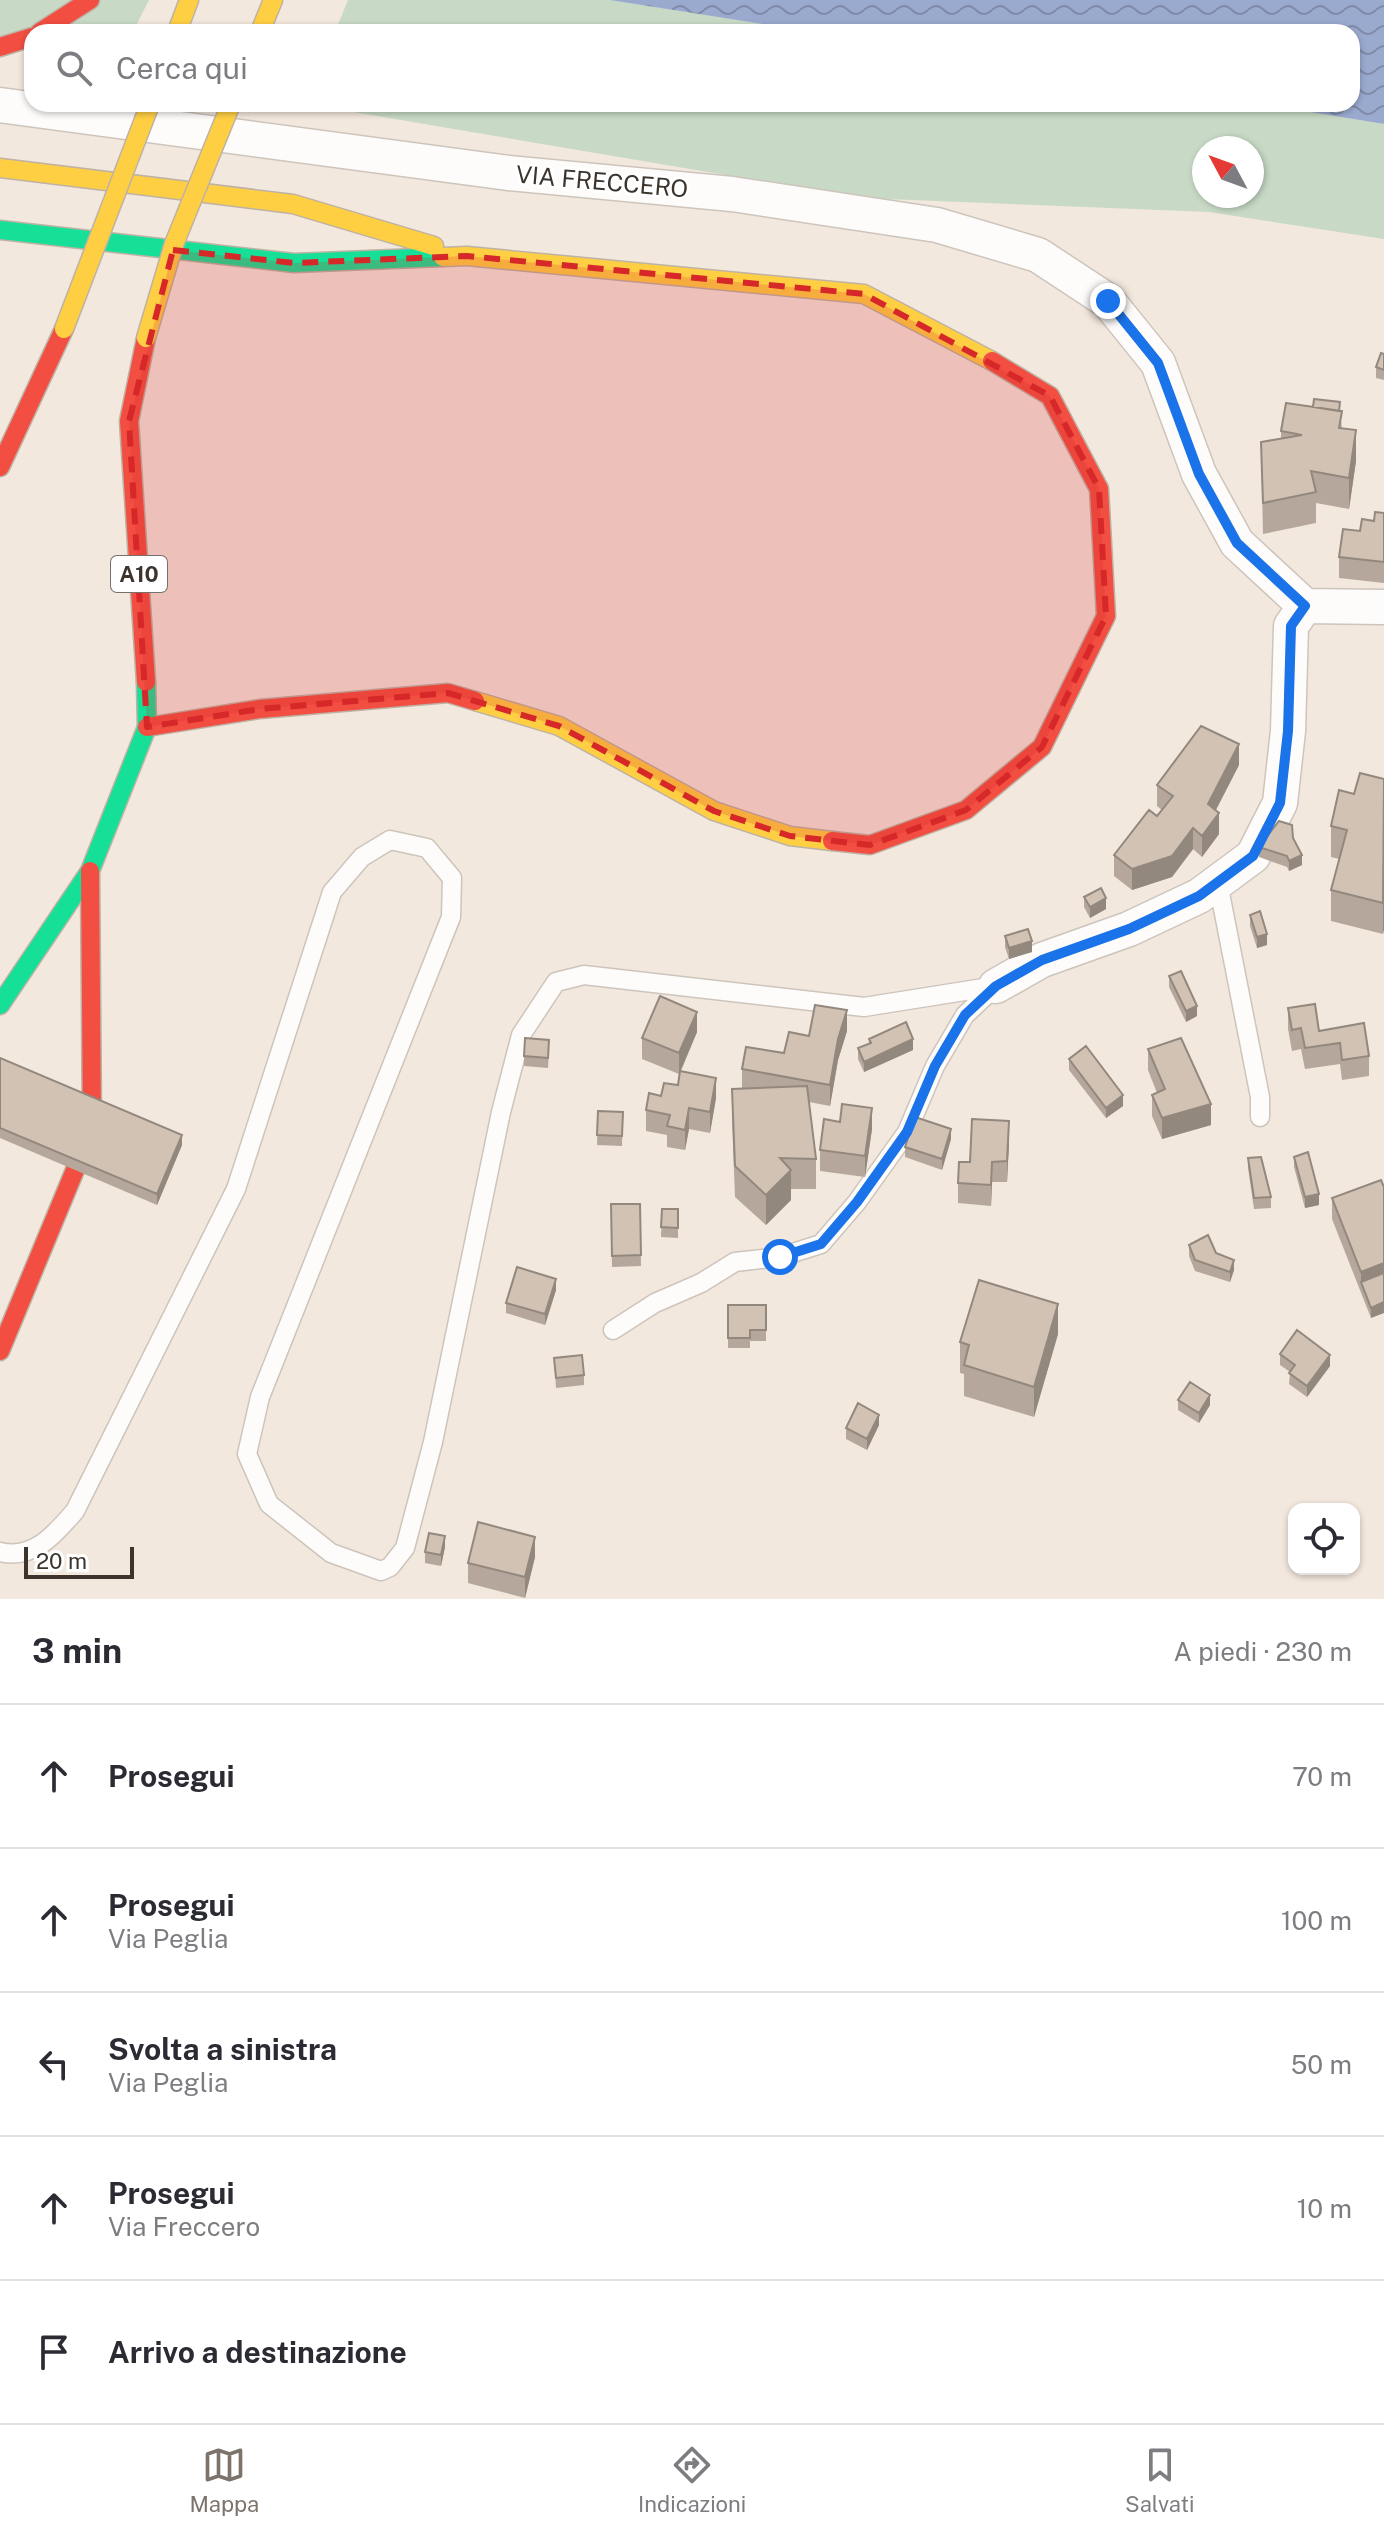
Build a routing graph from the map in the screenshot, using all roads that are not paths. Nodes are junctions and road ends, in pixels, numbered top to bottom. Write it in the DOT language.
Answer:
graph roads {
  1 [pos="90,0"];
  2 [pos="189,0"];
  3 [pos="273,0"];
  4 [pos="52,24"];
  5 [pos="180,24"];
  6 [pos="263,24"];
  7 [pos="24,40"];
  8 [pos="0,47"];
  9 [pos="0,105"];
  10 [pos="24,108"];
  11 [pos="52,112"];
  12 [pos="147,112"];
  13 [pos="228,112"];
  14 [pos="0,168"];
  15 [pos="0,230"];
  16 [pos="467,256"];
  17 [pos="0,467"];
  18 [pos="1305,606"];
  19 [pos="1384,607"];
  20 [pos="147,727"];
  21 [pos="90,871"];
  22 [pos="1218,883"];
  23 [pos="996,986"];
  24 [pos="0,1005"];
  25 [pos="1260,1117"];
  26 [pos="613,1330"];
  27 [pos="0,1351"];
  28 [pos="0,1552"];
  1 -- 4 [label="highway"];
  2 -- 5 [label="highway"];
  3 -- 6 [label="highway"];
  7 -- 8 [label="highway"];
  9 -- 10 [label="street, VIA FRECCERO"];
  11 -- 18 [label="street, VIA FRECCERO"];
  12 -- 17 [label="highway, bridge"];
  13 -- 20 [label="highway, A10, bridge"];
  14 -- 16 [label="highway"];
  15 -- 16 [label="highway"];
  16 -- 20 [label="highway"];
  18 -- 19 [label="street"];
  18 -- 22 [label="street"];
  20 -- 21 [label="highway, A10"];
  21 -- 24 [label="highway, A10"];
  21 -- 27 [label="highway"];
  22 -- 23 [label="street"];
  22 -- 25 [label="lane"];
  23 -- 26 [label="lane"];
  23 -- 28 [label="lane"];
}
